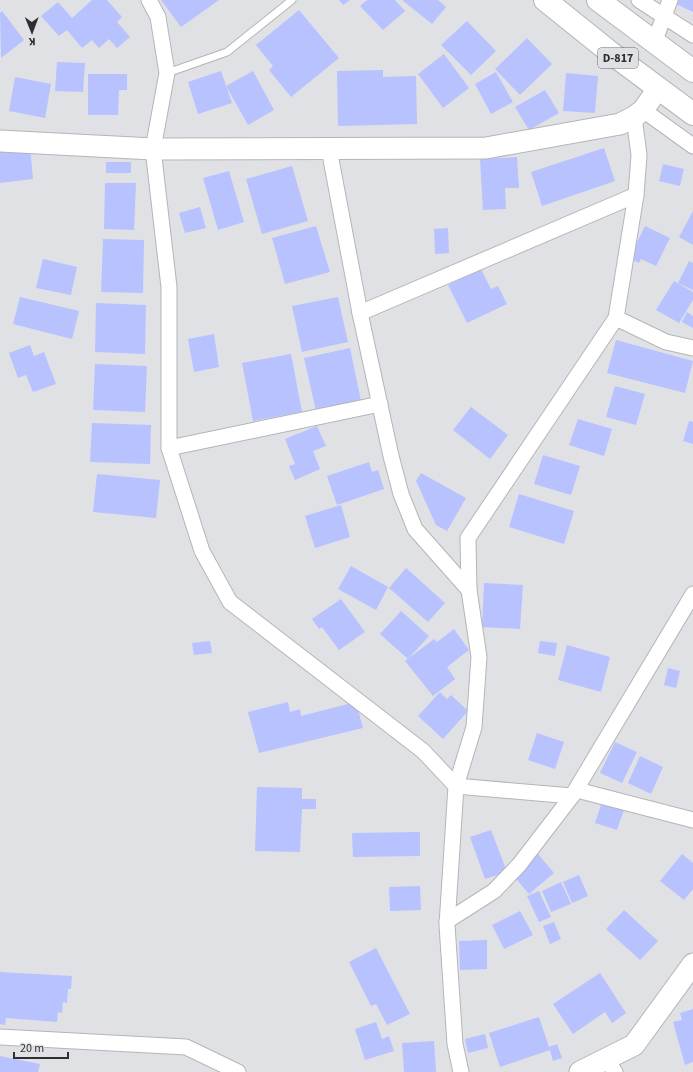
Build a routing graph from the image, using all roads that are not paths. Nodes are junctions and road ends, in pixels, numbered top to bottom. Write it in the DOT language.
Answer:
graph roads {
  1 [pos="149,0"];
  2 [pos="292,0"];
  3 [pos="545,0"];
  4 [pos="598,0"];
  5 [pos="638,0"];
  6 [pos="670,0"];
  7 [pos="663,16"];
  8 [pos="693,35"];
  9 [pos="654,43"];
  10 [pos="693,71"];
  11 [pos="167,73"];
  12 [pos="658,88"];
  13 [pos="638,113"];
  14 [pos="693,114"];
  15 [pos="0,141"];
  16 [pos="693,146"];
  17 [pos="153,149"];
  18 [pos="329,149"];
  19 [pos="636,195"];
  20 [pos="360,313"];
  21 [pos="616,318"];
  22 [pos="693,348"];
  23 [pos="380,404"];
  24 [pos="169,448"];
  25 [pos="469,590"];
  26 [pos="693,594"];
  27 [pos="456,786"];
  28 [pos="574,793"];
  29 [pos="693,820"];
  30 [pos="447,921"];
  31 [pos="693,964"];
  32 [pos="0,1037"];
  33 [pos="611,1066"];
  34 [pos="238,1072"];
  35 [pos="461,1072"];
  36 [pos="580,1072"];
  1 -- 11 [label="street"];
  2 -- 11 [label="lane"];
  3 -- 12 [label="highway, D-817"];
  4 -- 9 [label="highway, D-817"];
  5 -- 7 [label="street"];
  6 -- 7 [label="street"];
  7 -- 8 [label="street"];
  7 -- 9 [label="street"];
  9 -- 10 [label="highway, D-817"];
  11 -- 17 [label="street"];
  12 -- 13 [label="main road"];
  12 -- 14 [label="highway, D-817"];
  13 -- 16 [label="street"];
  13 -- 18 [label="main road"];
  13 -- 19 [label="street"];
  15 -- 17 [label="main road"];
  17 -- 18 [label="main road"];
  17 -- 24 [label="street"];
  18 -- 20 [label="street"];
  19 -- 20 [label="street"];
  19 -- 21 [label="street"];
  20 -- 23 [label="street"];
  21 -- 22 [label="street"];
  21 -- 25 [label="street"];
  23 -- 24 [label="street"];
  23 -- 25 [label="street"];
  24 -- 27 [label="street"];
  25 -- 27 [label="street"];
  26 -- 28 [label="street"];
  27 -- 28 [label="street"];
  27 -- 30 [label="street"];
  28 -- 29 [label="street"];
  28 -- 30 [label="street"];
  30 -- 35 [label="street"];
  31 -- 33 [label="main road"];
  32 -- 34 [label="street"];
  33 -- 36 [label="main road"];
}
